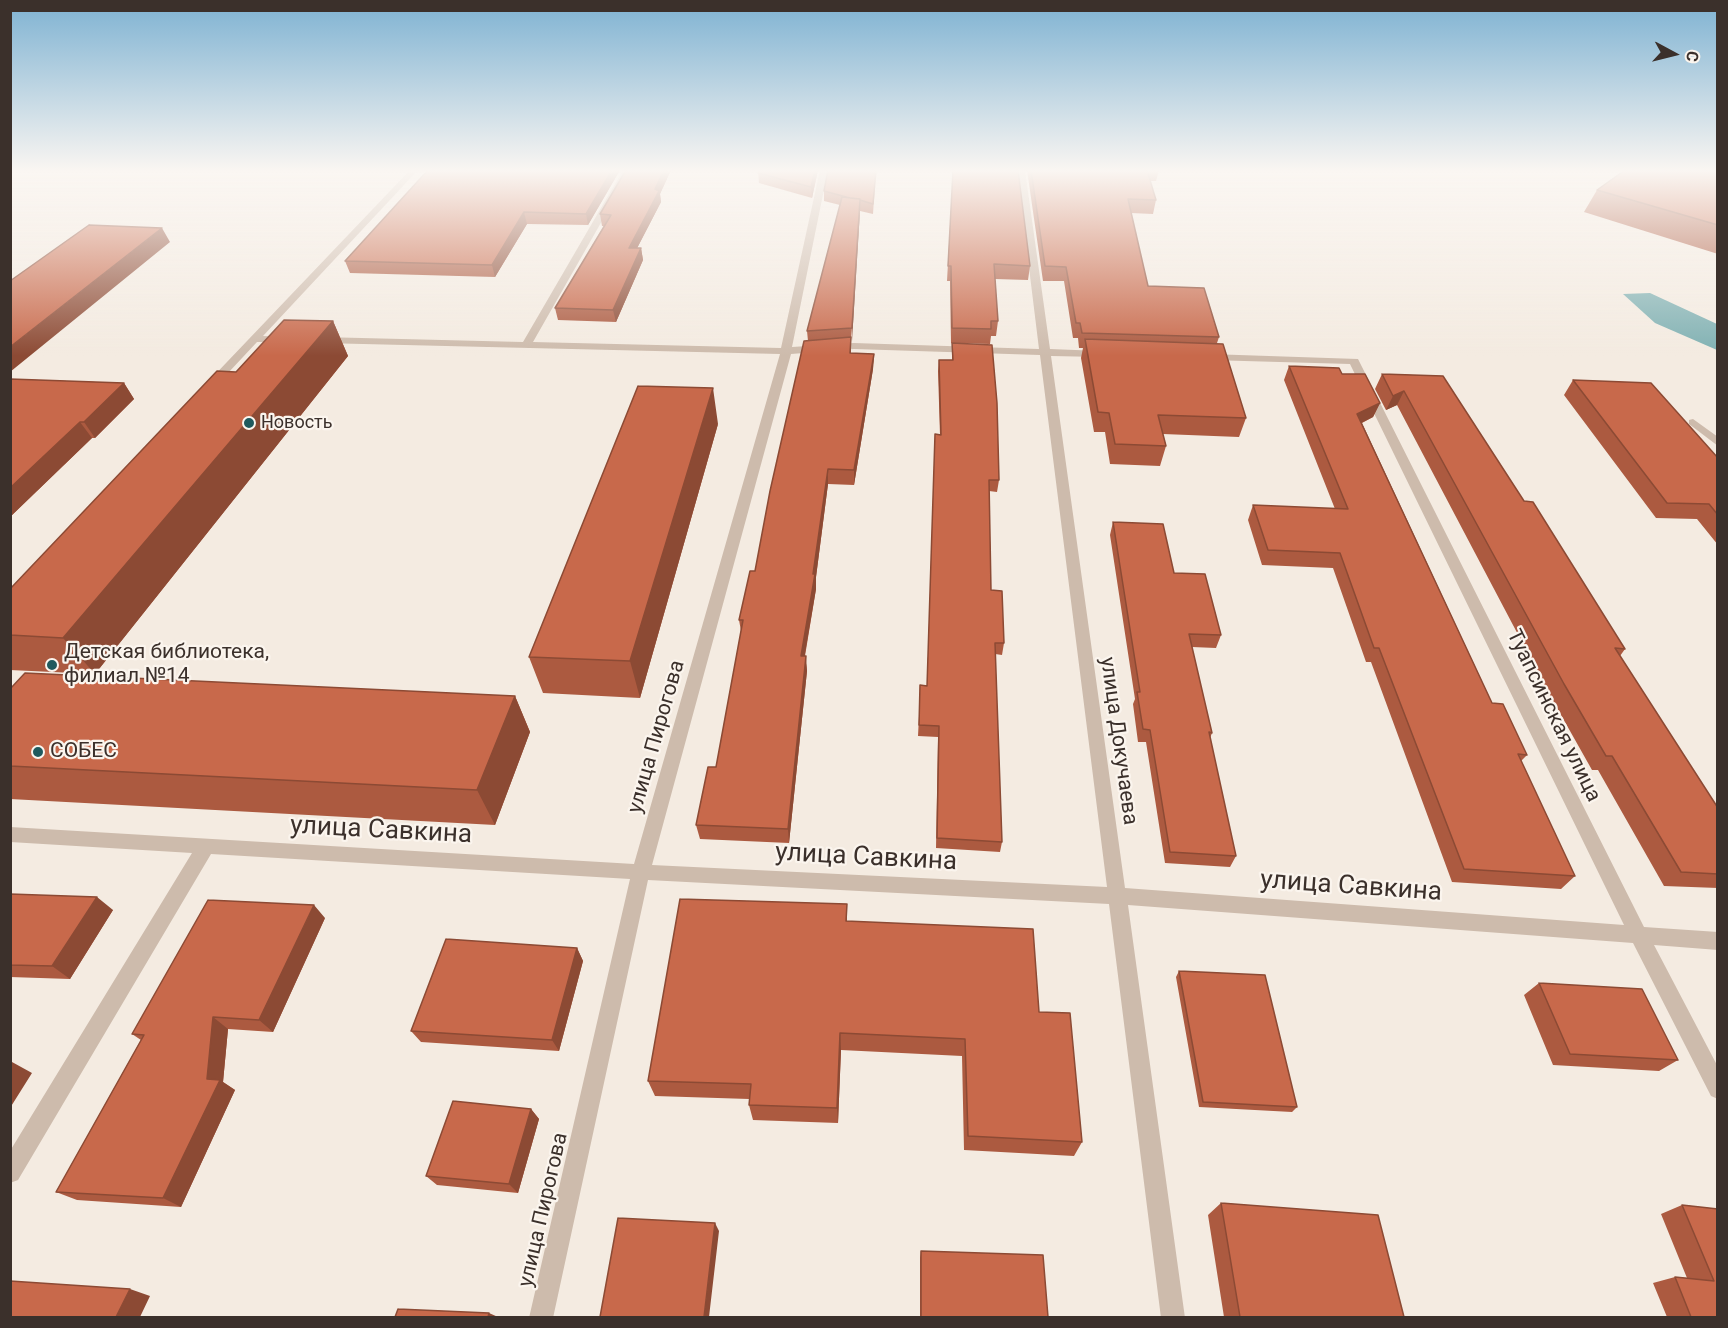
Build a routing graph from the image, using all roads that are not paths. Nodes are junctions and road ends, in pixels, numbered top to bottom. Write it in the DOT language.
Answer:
graph roads {
  1 [pos="356,232"];
  2 [pos="591,232"];
  3 [pos="811,232"];
  4 [pos="1029,232"];
  5 [pos="255,339"];
  6 [pos="526,345"];
  7 [pos="786,351"];
  8 [pos="1045,352"];
  9 [pos="1116,354"];
  10 [pos="1199,357"];
  11 [pos="199,398"];
  12 [pos="1693,423"];
  13 [pos="1718,443"];
  14 [pos="10,834"];
  15 [pos="206,846"];
  16 [pos="641,872"];
  17 [pos="1117,896"];
  18 [pos="1638,934"];
  19 [pos="1718,941"];
  20 [pos="1718,1089"];
  21 [pos="10,1172"];
  22 [pos="541,1317"];
  23 [pos="1173,1317"];
  1 -- 5 [label="street"];
  2 -- 6 [label="street"];
  3 -- 7 [label="street, улица Пирогова"];
  4 -- 8 [label="street, улица Докучаева"];
  5 -- 6 [label="street"];
  5 -- 11 [label="street"];
  6 -- 7 [label="street"];
  7 -- 8 [label="street"];
  7 -- 16 [label="street, улица Пирогова"];
  8 -- 9 [label="street"];
  8 -- 17 [label="street, улица Докучаева"];
  10 -- 18 [label="street, Туапсинская улица"];
  12 -- 13 [label="street"];
  14 -- 15 [label="street, улица Савкина"];
  15 -- 16 [label="street, улица Савкина"];
  15 -- 21 [label="street"];
  16 -- 17 [label="street, улица Савкина"];
  16 -- 22 [label="street, улица Пирогова"];
  17 -- 18 [label="street, улица Савкина"];
  17 -- 23 [label="street, улица Докучаева"];
  18 -- 19 [label="street, улица Савкина"];
  18 -- 20 [label="street, Туапсинская улица"];
}
